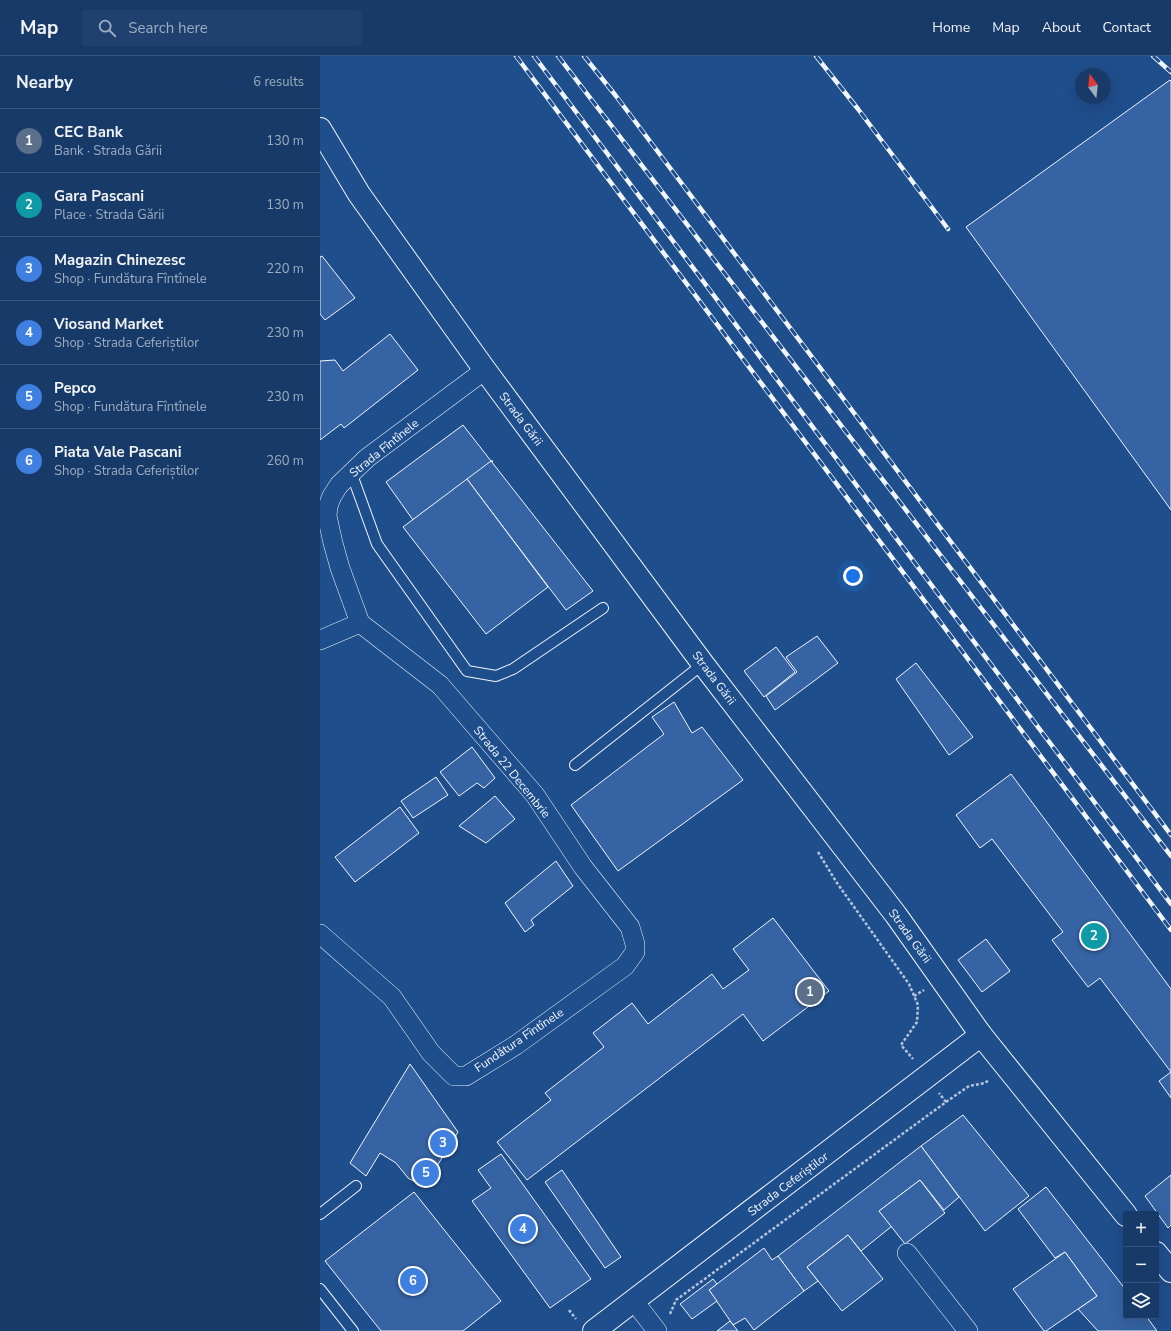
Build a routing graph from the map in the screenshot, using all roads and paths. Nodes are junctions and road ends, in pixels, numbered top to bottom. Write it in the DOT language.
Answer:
graph roads {
  1 [pos="320,129"];
  2 [pos="485,370"];
  3 [pos="351,472"];
  4 [pos="602,608"];
  5 [pos="360,623"];
  6 [pos="320,640"];
  7 [pos="703,664"];
  8 [pos="575,765"];
  9 [pos="817,852"];
  10 [pos="320,934"];
  11 [pos="625,966"];
  12 [pos="981,1035"];
  13 [pos="906,1051"];
  14 [pos="1007,1067"];
  15 [pos="938,1092"];
  16 [pos="946,1102"];
  17 [pos="356,1186"];
  18 [pos="1123,1211"];
  19 [pos="320,1214"];
  20 [pos="906,1254"];
  21 [pos="1159,1257"];
  22 [pos="1171,1271"];
  23 [pos="321,1292"];
  24 [pos="634,1301"];
  25 [pos="670,1315"];
  26 [pos="353,1331"];
  27 [pos="594,1331"];
  28 [pos="657,1331"];
  29 [pos="968,1331"];
  1 -- 2 [label="street, Strada Gării"];
  2 -- 3 [label="street, Strada Fîntînele"];
  2 -- 7 [label="street, Strada Gării"];
  3 -- 4 [label="lane"];
  3 -- 5 [label="street, Strada Fîntînele"];
  5 -- 6 [label="street"];
  5 -- 11 [label="street, Strada 22 Decembrie"];
  7 -- 8 [label="lane"];
  7 -- 12 [label="street, Strada Gării"];
  9 -- 13 [label="path"];
  10 -- 11 [label="street, Fundătura Fîntînele"];
  12 -- 14 [label="street, Strada Gării"];
  12 -- 24 [label="street, Strada Ceferiștilor"];
  14 -- 16 [label="path"];
  14 -- 18 [label="street, Strada Gării"];
  15 -- 16 [label="path"];
  16 -- 25 [label="path"];
  17 -- 19 [label="lane"];
  20 -- 29 [label="street"];
  21 -- 22 [label="street"];
  23 -- 26 [label="lane"];
  24 -- 27 [label="street, Strada Ceferiștilor"];
  24 -- 28 [label="street"];
}
